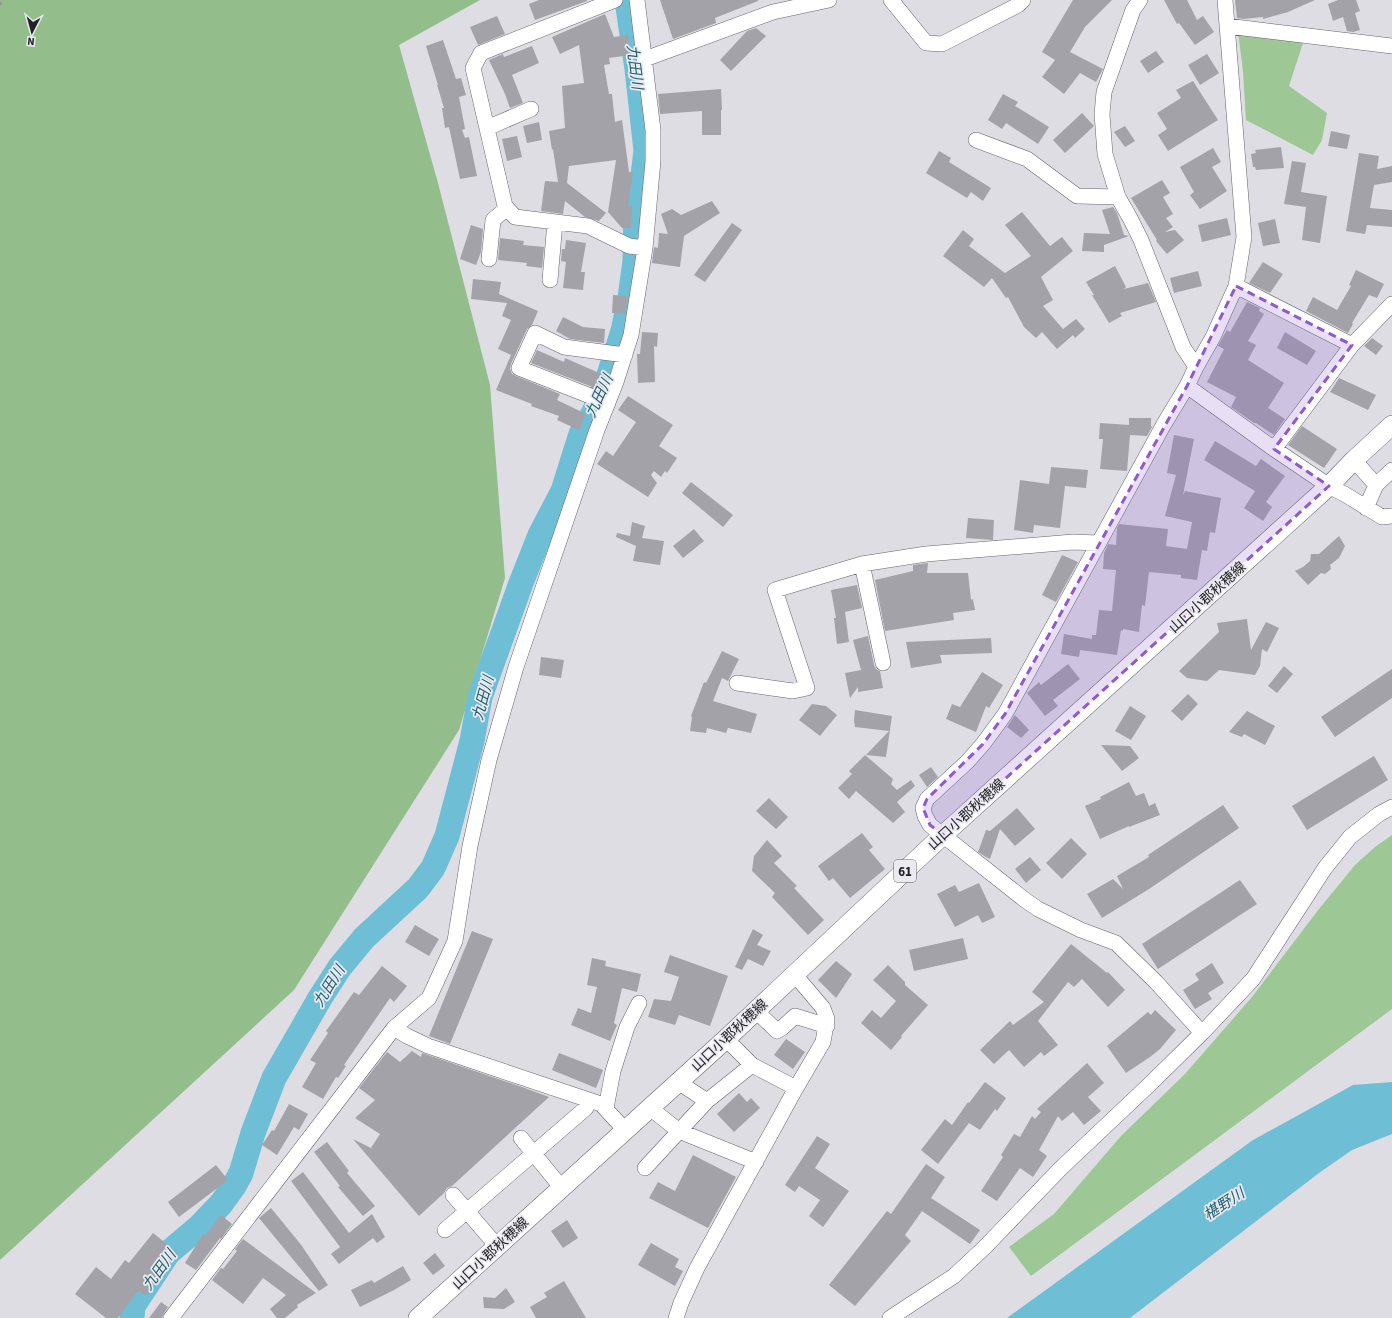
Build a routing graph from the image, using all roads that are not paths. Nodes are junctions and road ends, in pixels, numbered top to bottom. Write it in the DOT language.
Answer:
graph roads {
  1 [pos="615,0"];
  2 [pos="637,0"];
  3 [pos="829,0"];
  4 [pos="891,0"];
  5 [pos="1023,0"];
  6 [pos="1140,0"];
  7 [pos="1225,0"];
  8 [pos="1227,26"];
  9 [pos="1392,46"];
  10 [pos="645,59"];
  11 [pos="530,109"];
  12 [pos="487,128"];
  13 [pos="976,140"];
  14 [pos="1118,197"];
  15 [pos="507,208"];
  16 [pos="555,222"];
  17 [pos="638,248"];
  18 [pos="489,259"];
  19 [pos="550,280"];
  20 [pos="1236,286"];
  21 [pos="1392,304"];
  22 [pos="1352,345"];
  23 [pos="618,354"];
  24 [pos="1196,367"];
  25 [pos="1187,386"];
  26 [pos="603,402"];
  27 [pos="1391,427"];
  28 [pos="1274,449"];
  29 [pos="1354,460"];
  30 [pos="1392,470"];
  31 [pos="1376,485"];
  32 [pos="1329,486"];
  33 [pos="1366,508"];
  34 [pos="1392,516"];
  35 [pos="1098,543"];
  36 [pos="862,564"];
  37 [pos="883,664"];
  38 [pos="737,683"];
  39 [pos="1392,807"];
  40 [pos="943,835"];
  41 [pos="795,975"];
  42 [pos="639,1003"];
  43 [pos="756,1010"];
  44 [pos="826,1026"];
  45 [pos="394,1028"];
  46 [pos="1202,1033"];
  47 [pos="726,1039"];
  48 [pos="752,1065"];
  49 [pos="678,1082"];
  50 [pos="796,1088"];
  51 [pos="707,1101"];
  52 [pos="586,1108"];
  53 [pos="606,1108"];
  54 [pos="650,1108"];
  55 [pos="625,1130"];
  56 [pos="679,1130"];
  57 [pos="521,1138"];
  58 [pos="534,1153"];
  59 [pos="756,1162"];
  60 [pos="645,1168"];
  61 [pos="561,1187"];
  62 [pos="453,1195"];
  63 [pos="467,1211"];
  64 [pos="445,1230"];
  65 [pos="497,1246"];
  66 [pos="171,1318"];
  67 [pos="418,1318"];
  68 [pos="676,1318"];
  69 [pos="890,1318"];
  1 -- 12 [label="street"];
  2 -- 10 [label="street"];
  3 -- 10 [label="street"];
  4 -- 5 [label="street"];
  6 -- 14 [label="street"];
  7 -- 8 [label="street"];
  8 -- 9 [label="street"];
  8 -- 20 [label="street"];
  10 -- 17 [label="street"];
  11 -- 12 [label="street"];
  12 -- 15 [label="street"];
  13 -- 14 [label="street"];
  14 -- 24 [label="street"];
  15 -- 16 [label="street"];
  15 -- 18 [label="street"];
  16 -- 17 [label="street"];
  16 -- 19 [label="street"];
  17 -- 23 [label="street"];
  20 -- 22 [label="street"];
  20 -- 24 [label="street"];
  21 -- 22 [label="street"];
  22 -- 28 [label="street"];
  23 -- 26 [label="street"];
  23 -- 26 [label="street"];
  24 -- 25 [label="street"];
  25 -- 28 [label="street"];
  25 -- 35 [label="street"];
  26 -- 45 [label="street"];
  27 -- 29 [label="main road, 山口小郡秋穂線 / 61"];
  28 -- 32 [label="street"];
  29 -- 31 [label="street"];
  29 -- 32 [label="main road, 山口小郡秋穂線 / 61"];
  30 -- 31 [label="street"];
  31 -- 33 [label="street"];
  32 -- 33 [label="street"];
  32 -- 40 [label="main road, 山口小郡秋穂線 / 61"];
  33 -- 34 [label="street"];
  35 -- 36 [label="street"];
  35 -- 40 [label="street"];
  36 -- 37 [label="street"];
  36 -- 38 [label="street"];
  39 -- 46 [label="street"];
  40 -- 41 [label="main road, 山口小郡秋穂線 / 61"];
  40 -- 46 [label="street"];
  41 -- 43 [label="main road, 山口小郡秋穂線 / 61"];
  41 -- 44 [label="street"];
  42 -- 53 [label="street"];
  43 -- 44 [label="street"];
  43 -- 47 [label="main road, 山口小郡秋穂線 / 61"];
  44 -- 50 [label="street"];
  45 -- 53 [label="street"];
  45 -- 66 [label="street"];
  46 -- 69 [label="street"];
  47 -- 48 [label="street"];
  47 -- 49 [label="main road, 山口小郡秋穂線 / 61"];
  48 -- 50 [label="street"];
  48 -- 51 [label="street"];
  49 -- 51 [label="street"];
  49 -- 54 [label="main road, 山口小郡秋穂線 / 61"];
  50 -- 59 [label="street"];
  51 -- 56 [label="street"];
  52 -- 58 [label="street"];
  53 -- 55 [label="street"];
  54 -- 55 [label="main road, 山口小郡秋穂線 / 61"];
  54 -- 56 [label="street"];
  55 -- 61 [label="main road, 山口小郡秋穂線 / 61"];
  56 -- 59 [label="street"];
  56 -- 60 [label="street"];
  57 -- 58 [label="street"];
  58 -- 61 [label="street"];
  58 -- 63 [label="street"];
  59 -- 68 [label="street"];
  61 -- 65 [label="main road, 山口小郡秋穂線 / 61"];
  62 -- 63 [label="street"];
  63 -- 64 [label="street"];
  63 -- 65 [label="street"];
  65 -- 67 [label="main road, 山口小郡秋穂線 / 61"];
}
